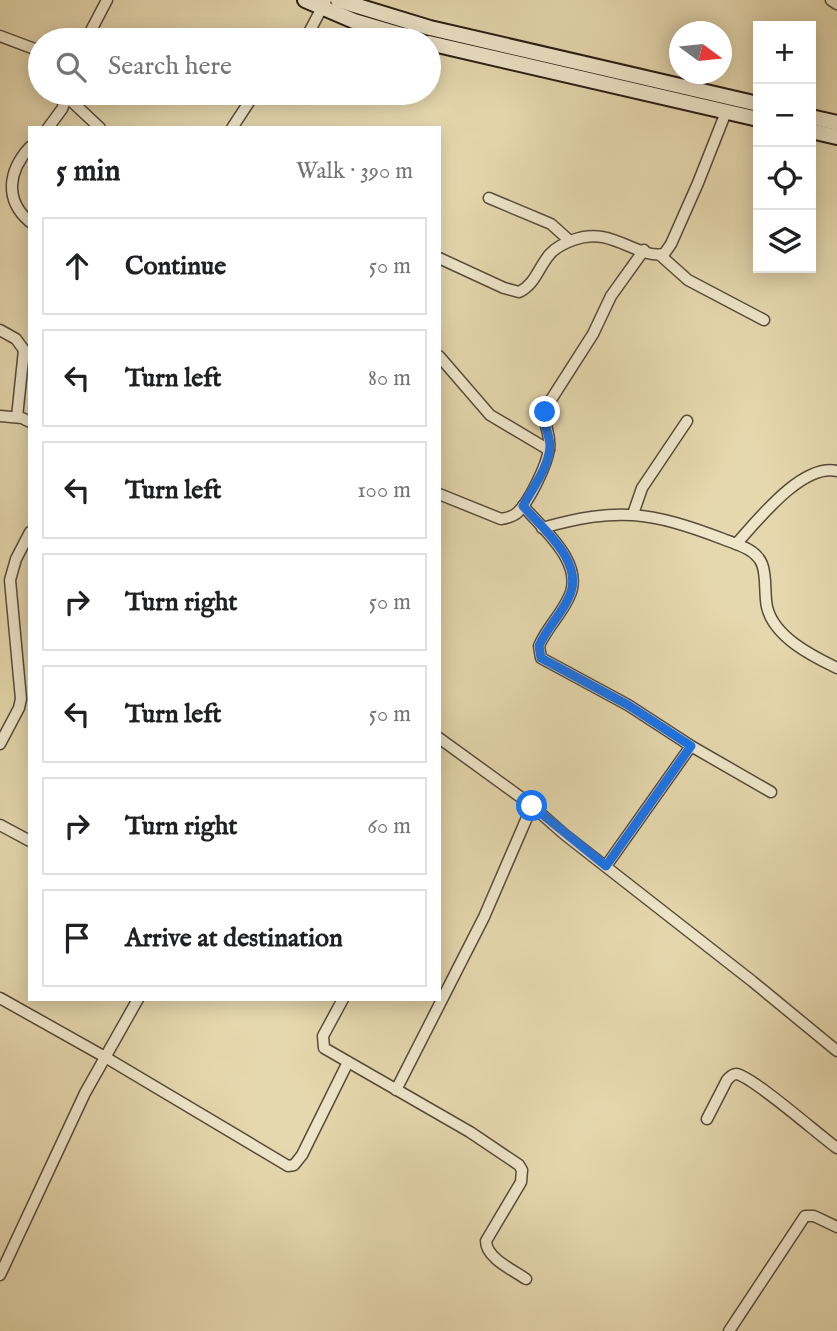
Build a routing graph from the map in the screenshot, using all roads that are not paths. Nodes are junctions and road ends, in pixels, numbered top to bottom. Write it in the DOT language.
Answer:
graph roads {
  1 [pos="107,0"];
  2 [pos="305,0"];
  3 [pos="338,0"];
  4 [pos="831,0"];
  5 [pos="356,3"];
  6 [pos="324,4"];
  7 [pos="837,4"];
  8 [pos="92,28"];
  9 [pos="311,28"];
  10 [pos="378,28"];
  11 [pos="430,28"];
  12 [pos="441,31"];
  13 [pos="0,36"];
  14 [pos="28,46"];
  15 [pos="441,46"];
  16 [pos="753,103"];
  17 [pos="64,105"];
  18 [pos="78,105"];
  19 [pos="247,105"];
  20 [pos="726,113"];
  21 [pos="753,118"];
  22 [pos="816,118"];
  23 [pos="837,123"];
  24 [pos="49,126"];
  25 [pos="98,126"];
  26 [pos="233,126"];
  27 [pos="816,132"];
  28 [pos="837,136"];
  29 [pos="28,150"];
  30 [pos="489,198"];
  31 [pos="28,220"];
  32 [pos="570,241"];
  33 [pos="643,250"];
  34 [pos="660,255"];
  35 [pos="441,259"];
  36 [pos="764,320"];
  37 [pos="0,330"];
  38 [pos="441,358"];
  39 [pos="0,415"];
  40 [pos="17,418"];
  41 [pos="28,421"];
  42 [pos="687,421"];
  43 [pos="550,450"];
  44 [pos="837,471"];
  45 [pos="441,495"];
  46 [pos="523,506"];
  47 [pos="633,514"];
  48 [pos="541,528"];
  49 [pos="28,536"];
  50 [pos="736,544"];
  51 [pos="837,668"];
  52 [pos="441,739"];
  53 [pos="0,744"];
  54 [pos="691,746"];
  55 [pos="771,792"];
  56 [pos="532,806"];
  57 [pos="0,825"];
  58 [pos="28,840"];
  59 [pos="606,866"];
  60 [pos="0,999"];
  61 [pos="137,1001"];
  62 [pos="342,1001"];
  63 [pos="441,1001"];
  64 [pos="441,1001"];
  65 [pos="837,1051"];
  66 [pos="104,1057"];
  67 [pos="348,1062"];
  68 [pos="396,1090"];
  69 [pos="707,1119"];
  70 [pos="837,1147"];
  71 [pos="837,1227"];
  72 [pos="0,1275"];
  73 [pos="526,1279"];
  74 [pos="729,1331"];
  1 -- 8 [label="street"];
  2 -- 6 [label="main road"];
  3 -- 5 [label="main road"];
  4 -- 7 [label="street"];
  5 -- 11 [label="main road"];
  6 -- 9 [label="street"];
  6 -- 10 [label="main road"];
  12 -- 16 [label="main road"];
  13 -- 14 [label="street"];
  15 -- 20 [label="main road"];
  17 -- 24 [label="street"];
  18 -- 25 [label="street"];
  19 -- 26 [label="street"];
  20 -- 21 [label="main road"];
  20 -- 34 [label="street"];
  22 -- 23 [label="main road"];
  27 -- 28 [label="main road"];
  29 -- 31 [label="street"];
  30 -- 32 [label="street"];
  32 -- 33 [label="street"];
  32 -- 35 [label="street"];
  33 -- 34 [label="street"];
  33 -- 43 [label="street"];
  34 -- 36 [label="street"];
  37 -- 40 [label="street"];
  38 -- 43 [label="street"];
  39 -- 40 [label="street"];
  40 -- 41 [label="street"];
  42 -- 47 [label="street"];
  43 -- 46 [label="street"];
  44 -- 50 [label="street"];
  45 -- 46 [label="street"];
  46 -- 48 [label="street"];
  47 -- 48 [label="street"];
  47 -- 50 [label="street"];
  48 -- 54 [label="street"];
  49 -- 53 [label="street"];
  50 -- 51 [label="street"];
  52 -- 56 [label="street"];
  54 -- 55 [label="street"];
  54 -- 59 [label="street"];
  56 -- 59 [label="street"];
  56 -- 63 [label="street"];
  57 -- 58 [label="street"];
  59 -- 65 [label="street"];
  60 -- 66 [label="street"];
  61 -- 66 [label="street"];
  62 -- 67 [label="street"];
  64 -- 68 [label="street"];
  66 -- 67 [label="street"];
  66 -- 72 [label="street"];
  67 -- 68 [label="street"];
  68 -- 73 [label="street"];
  69 -- 70 [label="street"];
  71 -- 74 [label="street"];
}
